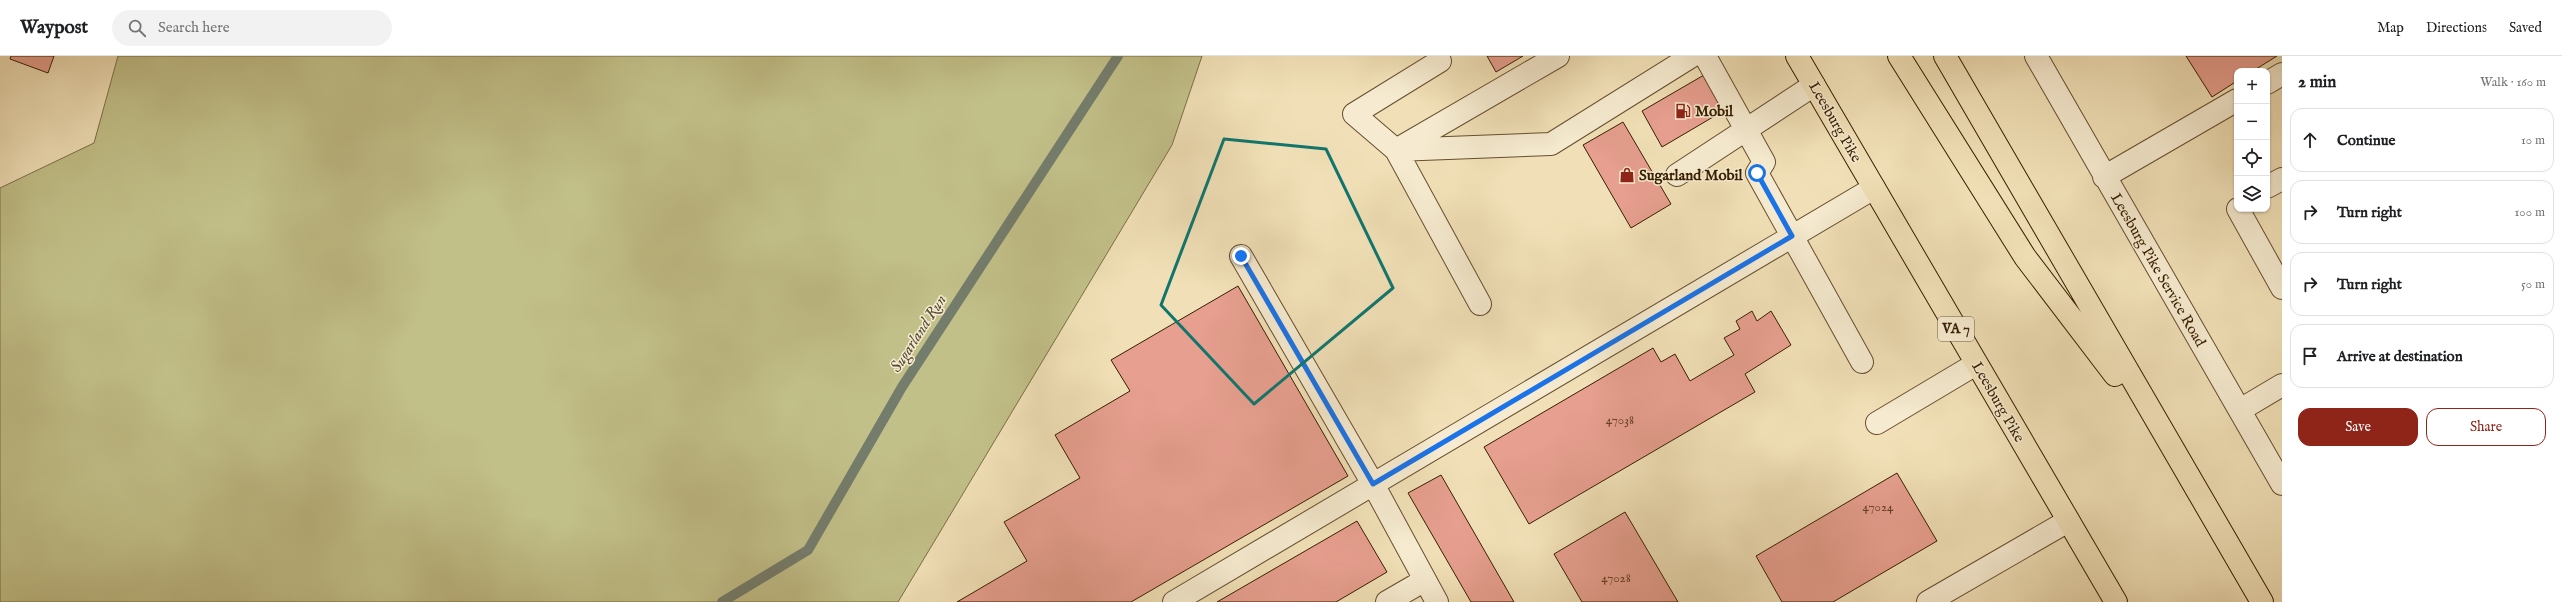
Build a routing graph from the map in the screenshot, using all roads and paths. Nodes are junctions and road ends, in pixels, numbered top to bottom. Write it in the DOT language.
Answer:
graph roads {
  1 [pos="1558,56"];
  2 [pos="1692,56"];
  3 [pos="1705,56"];
  4 [pos="1797,56"];
  5 [pos="1899,56"];
  6 [pos="1945,56"];
  7 [pos="2036,56"];
  8 [pos="1440,61"];
  9 [pos="2282,74"];
  10 [pos="2270,81"];
  11 [pos="1814,85"];
  12 [pos="2234,102"];
  13 [pos="1745,129"];
  14 [pos="1396,150"];
  15 [pos="1677,175"];
  16 [pos="2104,177"];
  17 [pos="2282,179"];
  18 [pos="2270,185"];
  19 [pos="1874,188"];
  20 [pos="2240,212"];
  21 [pos="1792,236"];
  22 [pos="1241,256"];
  23 [pos="2282,288"];
  24 [pos="1480,304"];
  25 [pos="1862,362"];
  26 [pos="1976,364"];
  27 [pos="2282,385"];
  28 [pos="2240,410"];
  29 [pos="1877,423"];
  30 [pos="2170,446"];
  31 [pos="1373,484"];
  32 [pos="2282,484"];
  33 [pos="2068,521"];
  34 [pos="1425,580"];
  35 [pos="1174,602"];
  36 [pos="1387,602"];
  37 [pos="1437,602"];
  38 [pos="1928,602"];
  39 [pos="2116,602"];
  40 [pos="2262,602"];
  1 -- 14 [label="street"];
  2 -- 14 [label="street"];
  3 -- 13 [label="street"];
  4 -- 11 [label="highway, Leesburg Pike / VA 7"];
  5 -- 30 [label="highway"];
  6 -- 30 [label="highway"];
  7 -- 16 [label="street, Leesburg Pike Service Road"];
  8 -- 14 [label="street"];
  9 -- 10 [label="street"];
  11 -- 13 [label="street"];
  11 -- 19 [label="highway, Leesburg Pike / VA 7"];
  12 -- 16 [label="street"];
  13 -- 15 [label="street"];
  13 -- 21 [label="street"];
  14 -- 24 [label="street"];
  16 -- 28 [label="street, Leesburg Pike Service Road"];
  17 -- 18 [label="street"];
  19 -- 21 [label="street"];
  19 -- 26 [label="highway, Leesburg Pike / VA 7"];
  20 -- 23 [label="street"];
  21 -- 25 [label="street"];
  21 -- 31 [label="street"];
  22 -- 31 [label="street"];
  26 -- 29 [label="street"];
  26 -- 33 [label="highway, Leesburg Pike / VA 7"];
  27 -- 28 [label="street"];
  28 -- 32 [label="street, Leesburg Pike Service Road"];
  30 -- 40 [label="highway"];
  31 -- 34 [label="street"];
  31 -- 35 [label="street"];
  33 -- 38 [label="street"];
  33 -- 39 [label="highway, Leesburg Pike / VA 7"];
  34 -- 36 [label="street"];
  34 -- 37 [label="street"];
}
